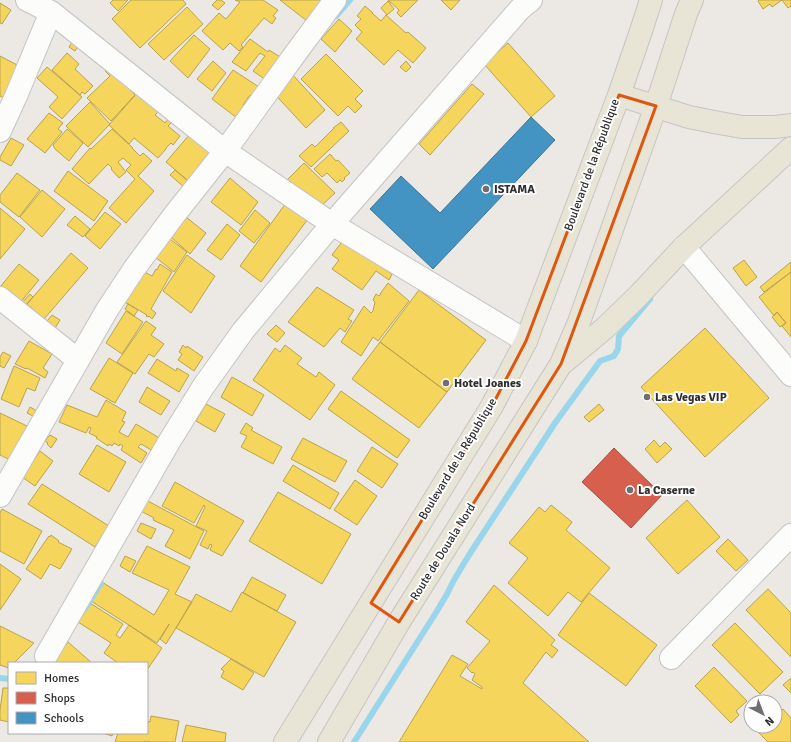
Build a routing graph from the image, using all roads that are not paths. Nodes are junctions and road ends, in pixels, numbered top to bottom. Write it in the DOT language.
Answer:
graph roads {
  1 [pos="336,0"];
  2 [pos="531,0"];
  3 [pos="651,0"];
  4 [pos="692,0"];
  5 [pos="38,4"];
  6 [pos="618,95"];
  7 [pos="656,106"];
  8 [pos="791,125"];
  9 [pos="0,131"];
  10 [pos="791,148"];
  11 [pos="225,151"];
  12 [pos="332,224"];
  13 [pos="684,247"];
  14 [pos="0,298"];
  15 [pos="526,341"];
  16 [pos="78,360"];
  17 [pos="561,364"];
  18 [pos="791,374"];
  19 [pos="0,496"];
  20 [pos="791,535"];
  21 [pos="371,603"];
  22 [pos="399,622"];
  23 [pos="46,656"];
  24 [pos="671,658"];
  25 [pos="285,742"];
  26 [pos="328,742"];
  1 -- 11 [label="street"];
  2 -- 12 [label="street"];
  3 -- 6 [label="main road, Boulevard de la République"];
  4 -- 7 [label="main road"];
  5 -- 9 [label="street"];
  5 -- 11 [label="street"];
  6 -- 7 [label="main road"];
  6 -- 15 [label="main road, Boulevard de la République"];
  7 -- 8 [label="main road"];
  7 -- 17 [label="main road"];
  10 -- 13 [label="main road"];
  11 -- 12 [label="street"];
  11 -- 16 [label="street"];
  12 -- 15 [label="street"];
  12 -- 23 [label="street"];
  13 -- 17 [label="main road"];
  13 -- 18 [label="street"];
  14 -- 16 [label="street"];
  15 -- 21 [label="main road, Boulevard de la République"];
  16 -- 19 [label="street"];
  17 -- 22 [label="main road, Route de Douala Nord"];
  20 -- 24 [label="street"];
  21 -- 22 [label="main road"];
  21 -- 25 [label="main road, Boulevard de la République"];
  22 -- 26 [label="main road, Route de Douala Nord"];
}
